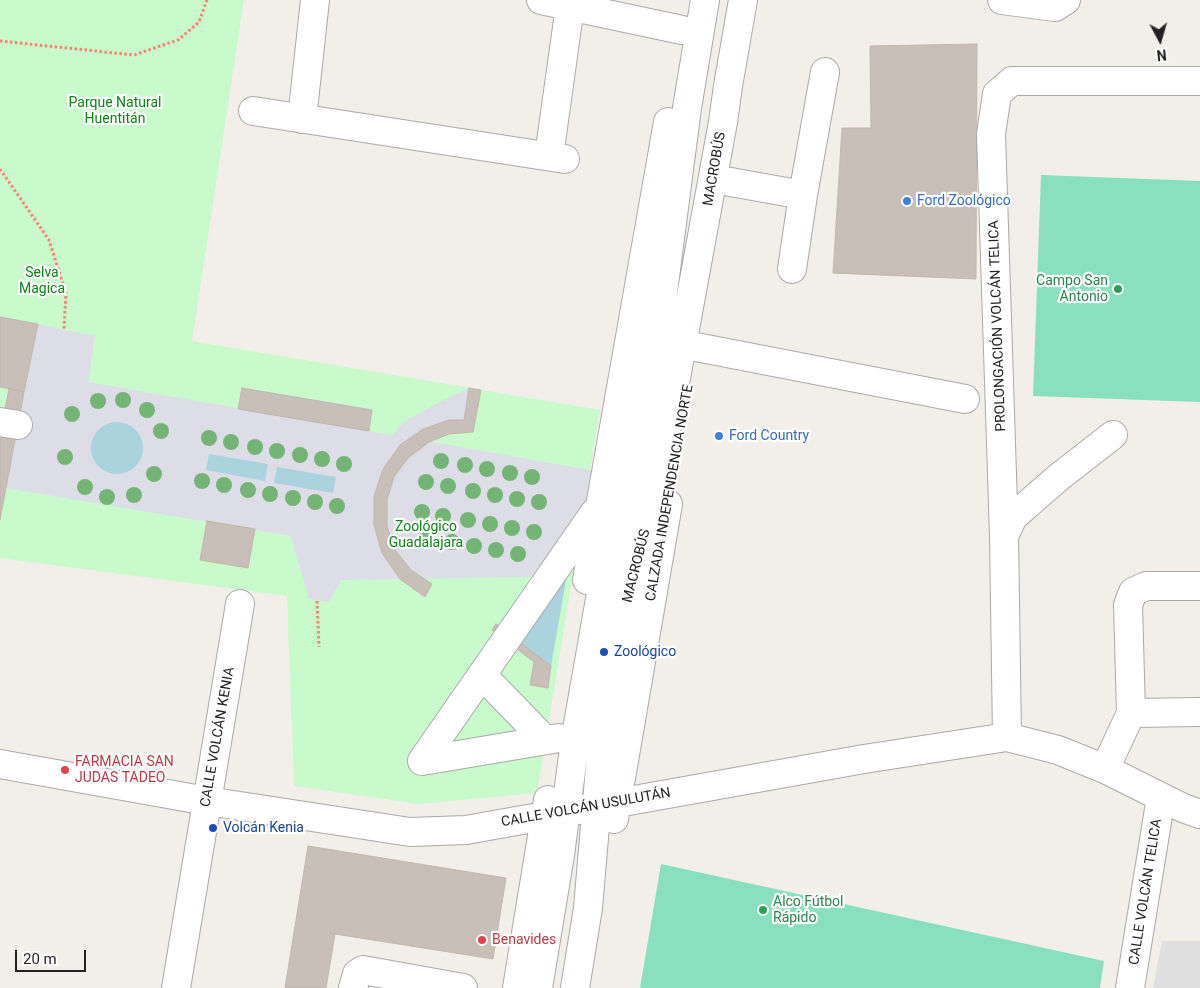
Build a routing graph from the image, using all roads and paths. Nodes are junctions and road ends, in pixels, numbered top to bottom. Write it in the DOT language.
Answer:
graph roads {
  1 [pos="207,0"];
  2 [pos="315,0"];
  3 [pos="541,0"];
  4 [pos="688,0"];
  5 [pos="705,0"];
  6 [pos="743,0"];
  7 [pos="760,0"];
  8 [pos="1002,0"];
  9 [pos="1060,3"];
  10 [pos="570,6"];
  11 [pos="682,30"];
  12 [pos="0,41"];
  13 [pos="825,72"];
  14 [pos="1200,81"];
  15 [pos="253,111"];
  16 [pos="302,119"];
  17 [pos="0,169"];
  18 [pos="725,181"];
  19 [pos="803,194"];
  20 [pos="792,269"];
  21 [pos="64,330"];
  22 [pos="696,347"];
  23 [pos="964,399"];
  24 [pos="1113,435"];
  25 [pos="600,504"];
  26 [pos="1004,536"];
  27 [pos="1200,586"];
  28 [pos="318,601"];
  29 [pos="240,604"];
  30 [pos="319,647"];
  31 [pos="482,675"];
  32 [pos="1200,712"];
  33 [pos="1131,713"];
  34 [pos="1007,737"];
  35 [pos="552,739"];
  36 [pos="0,764"];
  37 [pos="1105,769"];
  38 [pos="1161,797"];
  39 [pos="208,801"];
  40 [pos="607,804"];
  41 [pos="555,814"];
  42 [pos="1200,814"];
  43 [pos="176,988"];
  44 [pos="352,988"];
  45 [pos="463,988"];
  46 [pos="517,988"];
  47 [pos="538,988"];
  48 [pos="575,988"];
  49 [pos="587,988"];
  50 [pos="1130,988"];
  1 -- 12 [label="path"];
  2 -- 16 [label="street"];
  3 -- 10 [label="street"];
  4 -- 11 [label="street"];
  5 -- 41 [label="street, MACROBÚS"];
  6 -- 40 [label="street, MACROBÚS"];
  7 -- 18 [label="street, CALZADA INDEPENDENCIA NORTE"];
  8 -- 9 [label="street"];
  10 -- 11 [label="street"];
  10 -- 16 [label="street"];
  11 -- 25 [label="street"];
  13 -- 19 [label="street"];
  14 -- 26 [label="street, PROLONGACIÓN VOLCÁN TELICA"];
  15 -- 16 [label="street"];
  17 -- 21 [label="path"];
  18 -- 19 [label="street"];
  18 -- 22 [label="street, CALZADA INDEPENDENCIA NORTE"];
  19 -- 20 [label="street"];
  22 -- 23 [label="street"];
  22 -- 40 [label="street, CALZADA INDEPENDENCIA NORTE"];
  24 -- 26 [label="street"];
  25 -- 31 [label="street"];
  25 -- 35 [label="street"];
  26 -- 34 [label="street, PROLONGACIÓN VOLCÁN TELICA"];
  27 -- 33 [label="street"];
  28 -- 30 [label="path"];
  29 -- 39 [label="street, CALLE VOLCÁN KENIA"];
  31 -- 35 [label="street"];
  31 -- 35 [label="street"];
  32 -- 33 [label="street"];
  33 -- 37 [label="street"];
  34 -- 37 [label="street, CALLE VOLCÁN USULUTÁN"];
  34 -- 40 [label="street, CALLE VOLCÁN USULUTÁN"];
  35 -- 41 [label="street"];
  36 -- 39 [label="street, CALLE VOLCÁN USULUTÁN"];
  37 -- 38 [label="street, CALLE VOLCÁN USULUTÁN"];
  38 -- 42 [label="street, CALLE VOLCÁN USULUTÁN"];
  38 -- 50 [label="street, CALLE VOLCÁN TELICA"];
  39 -- 41 [label="street, CALLE VOLCÁN USULUTÁN"];
  39 -- 43 [label="street, CALLE VOLCÁN KENIA"];
  40 -- 41 [label="street, CALLE VOLCÁN USULUTÁN"];
  40 -- 48 [label="street, MACROBÚS"];
  40 -- 49 [label="street, CALZADA INDEPENDENCIA NORTE"];
  41 -- 46 [label="street"];
  41 -- 47 [label="street, MACROBÚS"];
  44 -- 45 [label="street"];
}
